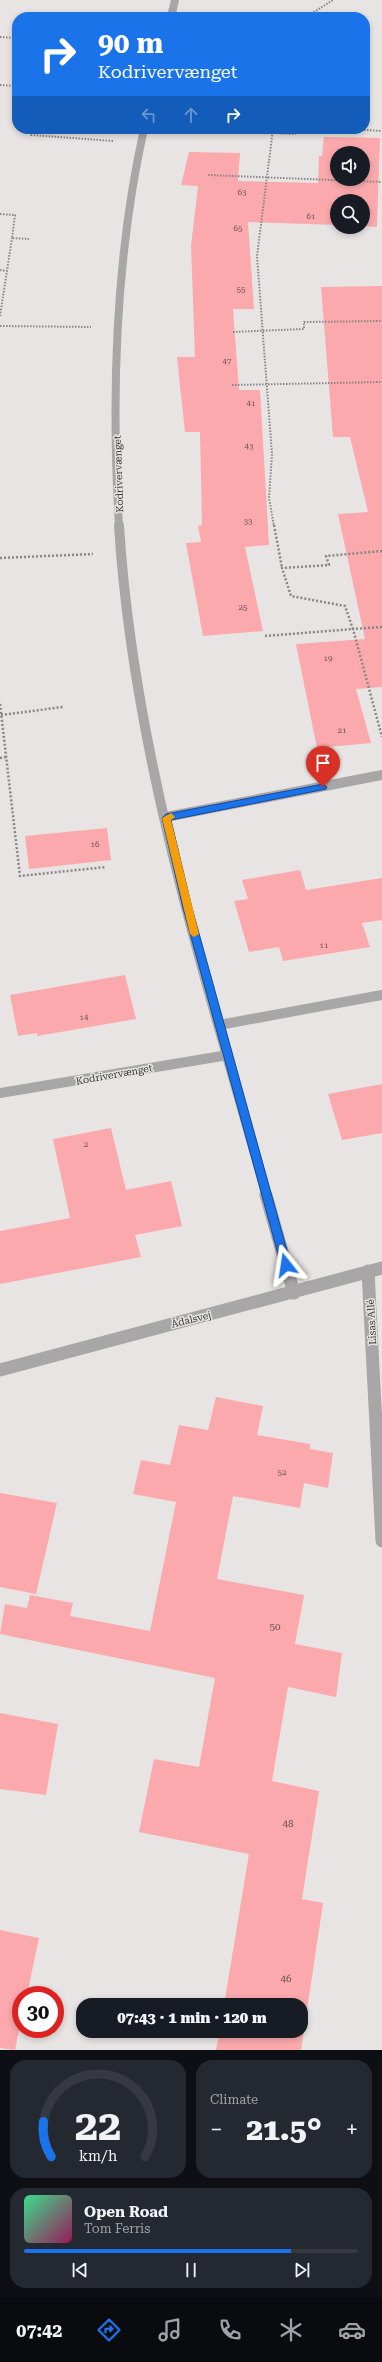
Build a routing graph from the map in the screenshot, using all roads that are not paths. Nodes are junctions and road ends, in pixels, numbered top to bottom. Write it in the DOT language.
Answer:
graph roads {
  1 [pos="175,0"];
  2 [pos="172,12"];
  3 [pos="143,134"];
  4 [pos="382,775"];
  5 [pos="166,818"];
  6 [pos="382,995"];
  7 [pos="219,1025"];
  8 [pos="228,1055"];
  9 [pos="0,1093"];
  10 [pos="382,1268"];
  11 [pos="368,1272"];
  12 [pos="294,1293"];
  13 [pos="0,1370"];
  14 [pos="382,1541"];
  1 -- 2 [label="street"];
  3 -- 5 [label="street, Kodrivervænget"];
  4 -- 5 [label="street"];
  5 -- 7 [label="street, Kodrivervænget"];
  6 -- 7 [label="street"];
  7 -- 8 [label="street, Kodrivervænget"];
  8 -- 9 [label="street, Kodrivervænget"];
  8 -- 12 [label="street, Kodrivervænget"];
  10 -- 11 [label="street, Ådalsvej"];
  11 -- 12 [label="street, Ådalsvej"];
  11 -- 14 [label="street, Lisas Allé"];
  12 -- 13 [label="street, Ådalsvej"];
}
